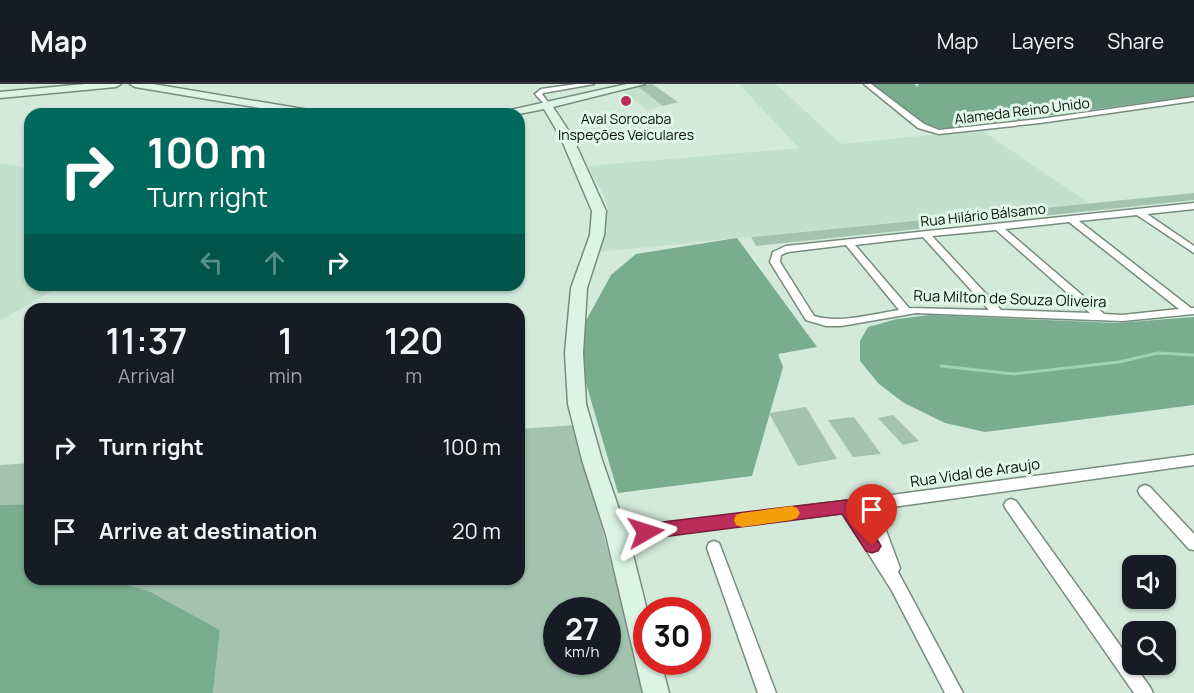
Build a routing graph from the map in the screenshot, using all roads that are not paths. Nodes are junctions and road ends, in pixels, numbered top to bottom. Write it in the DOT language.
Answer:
graph roads {
  1 [pos="116,84"];
  2 [pos="135,84"];
  3 [pos="591,84"];
  4 [pos="640,84"];
  5 [pos="867,84"];
  6 [pos="556,94"];
  7 [pos="0,95"];
  8 [pos="1194,99"];
  9 [pos="279,108"];
  10 [pos="521,108"];
  11 [pos="1194,206"];
  12 [pos="1139,212"];
  13 [pos="1072,220"];
  14 [pos="998,227"];
  15 [pos="925,234"];
  16 [pos="849,243"];
  17 [pos="1194,250"];
  18 [pos="906,311"];
  19 [pos="1191,311"];
  20 [pos="998,313"];
  21 [pos="1101,317"];
  22 [pos="826,323"];
  23 [pos="1194,460"];
  24 [pos="1145,491"];
  25 [pos="869,504"];
  26 [pos="1011,505"];
  27 [pos="846,506"];
  28 [pos="617,535"];
  29 [pos="1194,544"];
  30 [pos="714,548"];
  31 [pos="898,586"];
  32 [pos="633,601"];
  33 [pos="651,675"];
  34 [pos="656,693"];
  35 [pos="767,693"];
  36 [pos="954,693"];
  37 [pos="1144,693"];
  1 -- 7 [label="main road"];
  2 -- 9 [label="main road"];
  3 -- 6 [label="street"];
  4 -- 6 [label="main road"];
  5 -- 8 [label="street, Alameda Reino Unido"];
  6 -- 10 [label="main road"];
  6 -- 28 [label="main road"];
  11 -- 12 [label="street, Rua Hilário Bálsamo"];
  12 -- 13 [label="street, Rua Hilário Bálsamo"];
  12 -- 17 [label="street"];
  13 -- 14 [label="street, Rua Hilário Bálsamo"];
  13 -- 19 [label="street"];
  14 -- 15 [label="street, Rua Hilário Bálsamo"];
  14 -- 21 [label="street"];
  15 -- 16 [label="street, Rua Hilário Bálsamo"];
  15 -- 20 [label="street"];
  16 -- 18 [label="street"];
  16 -- 22 [label="street, Rua Hilário Bálsamo"];
  18 -- 20 [label="street, Rua Milton de Souza Oliveira"];
  18 -- 22 [label="street, Rua Milton de Souza Oliveira"];
  19 -- 21 [label="street, Rua Milton de Souza Oliveira"];
  20 -- 21 [label="street, Rua Milton de Souza Oliveira"];
  23 -- 25 [label="street, Rua Vidal de Araujo"];
  24 -- 29 [label="street"];
  25 -- 27 [label="street, Rua Vidal de Araujo"];
  25 -- 31 [label="street"];
  26 -- 37 [label="street"];
  27 -- 28 [label="street, Rua Vidal de Araujo"];
  27 -- 31 [label="street"];
  28 -- 32 [label="main road"];
  30 -- 35 [label="street"];
  31 -- 36 [label="street"];
  33 -- 34 [label="main road"];
}
